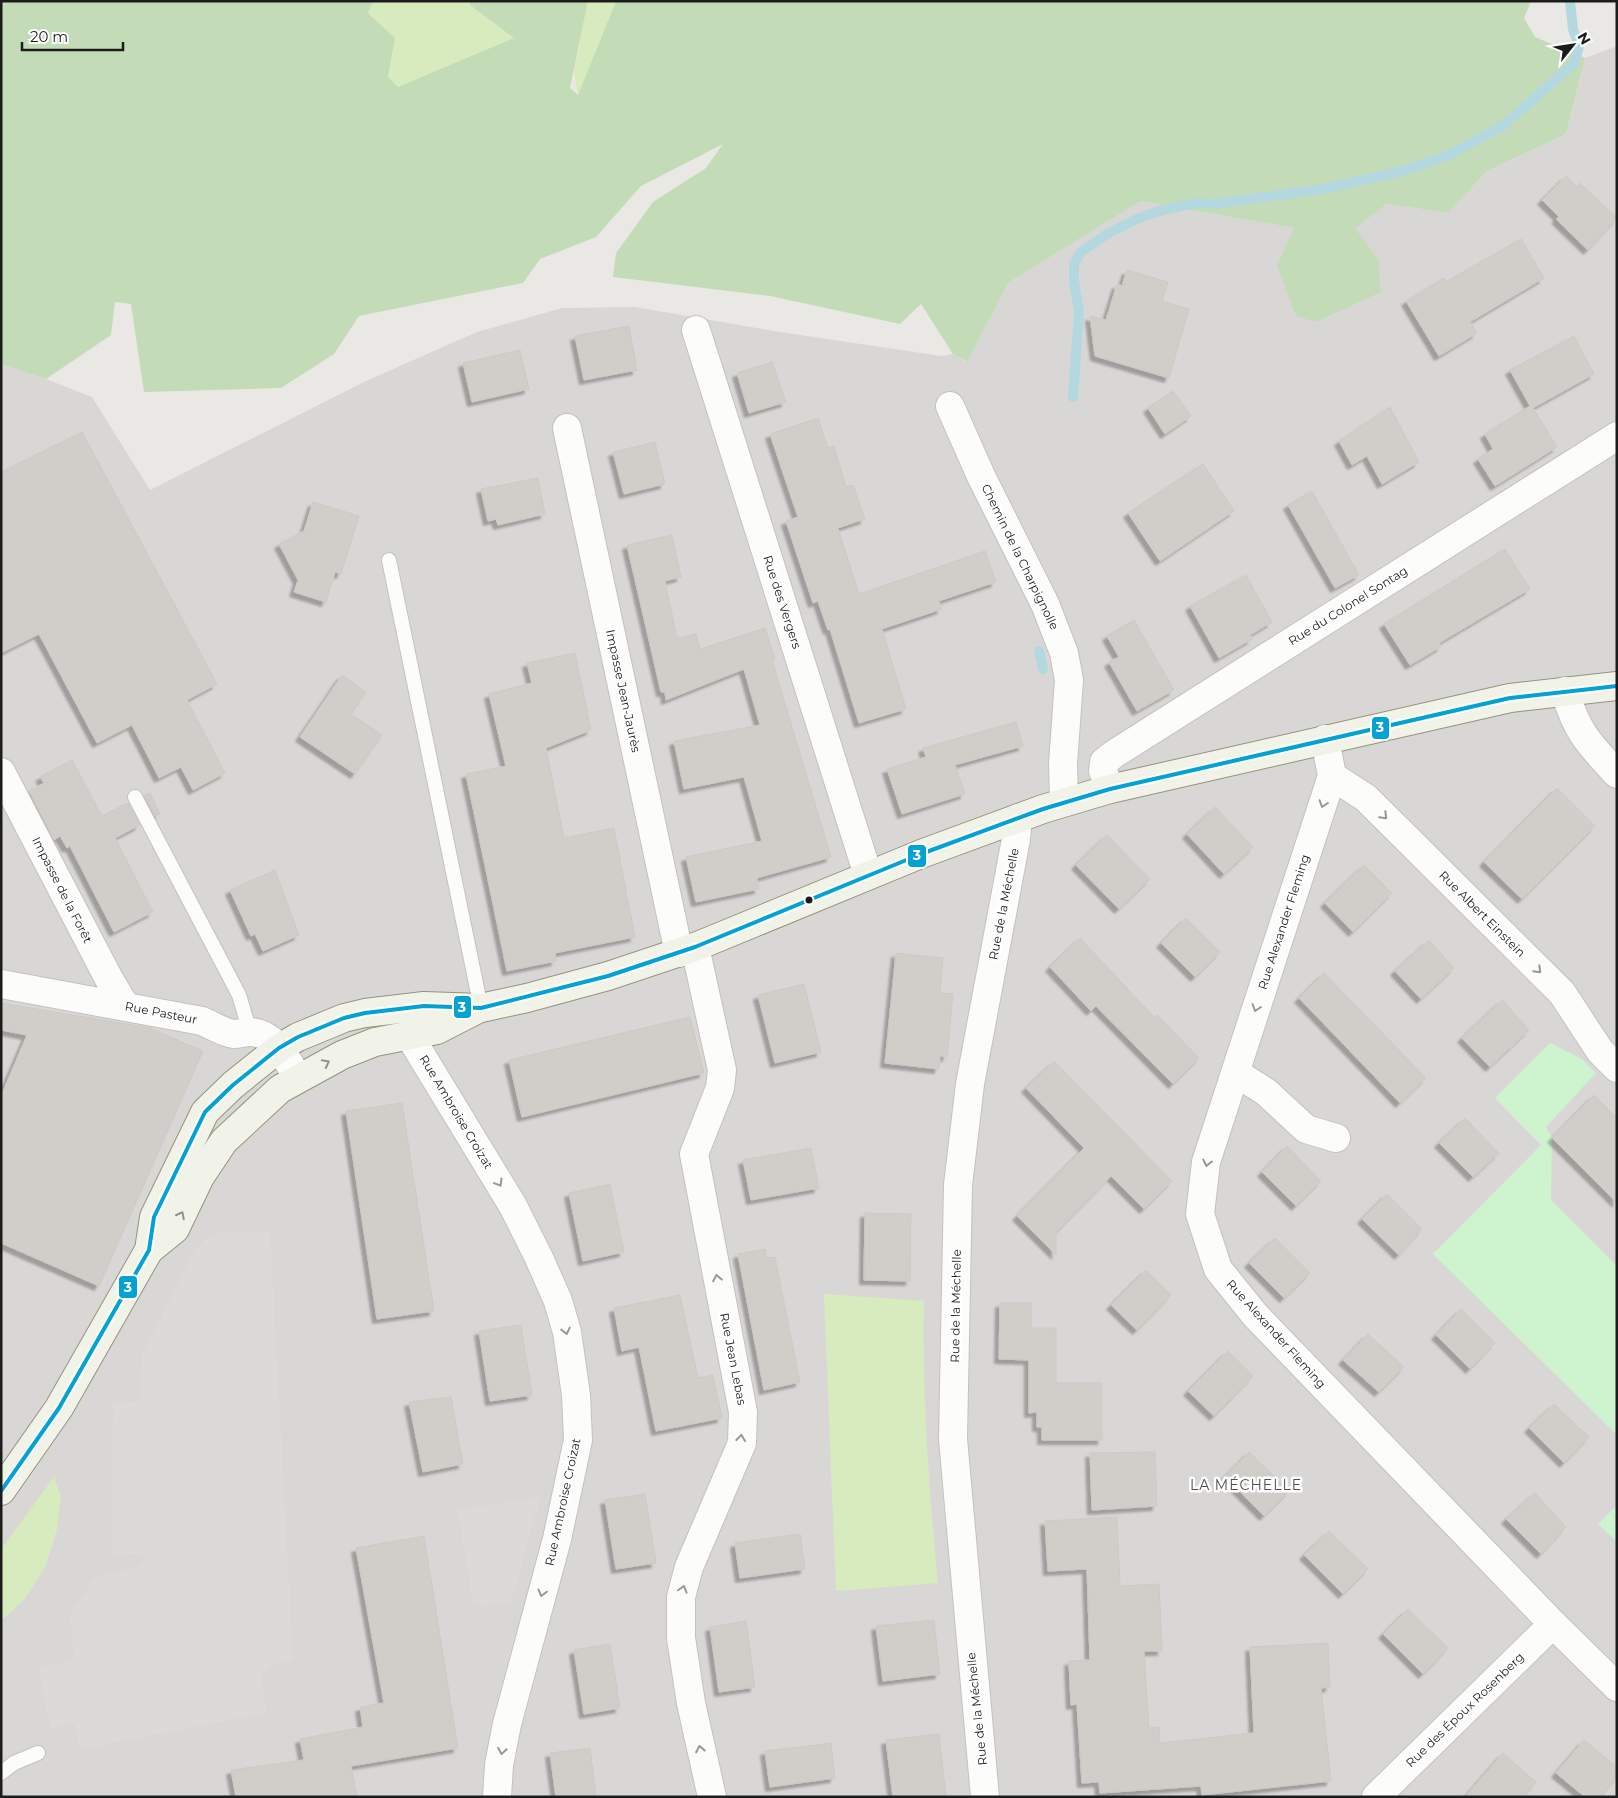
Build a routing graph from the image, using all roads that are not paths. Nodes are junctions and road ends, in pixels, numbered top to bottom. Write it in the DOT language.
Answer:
graph roads {
  1 [pos="696,330"];
  2 [pos="950,406"];
  3 [pos="567,428"];
  4 [pos="1617,436"];
  5 [pos="389,560"];
  6 [pos="1617,686"];
  7 [pos="1565,691"];
  8 [pos="1325,739"];
  9 [pos="1,772"];
  10 [pos="1617,774"];
  11 [pos="1332,776"];
  12 [pos="1110,789"];
  13 [pos="135,797"];
  14 [pos="1064,802"];
  15 [pos="1018,818"];
  16 [pos="868,875"];
  17 [pos="687,950"];
  18 [pos="1,984"];
  19 [pos="126,1006"];
  20 [pos="424,1006"];
  21 [pos="481,1008"];
  22 [pos="250,1032"];
  23 [pos="409,1036"];
  24 [pos="279,1048"];
  25 [pos="1617,1068"];
  26 [pos="1236,1073"];
  27 [pos="298,1078"];
  28 [pos="1336,1138"];
  29 [pos="149,1250"];
  30 [pos="1,1491"];
  31 [pos="1553,1624"];
  32 [pos="1617,1687"];
  33 [pos="38,1753"];
  34 [pos="1,1773"];
  35 [pos="497,1797"];
  36 [pos="712,1797"];
  37 [pos="985,1797"];
  38 [pos="1376,1797"];
  1 -- 16 [label="street, Rue des Vergers"];
  2 -- 14 [label="street, Chemin de la Charpignolle"];
  3 -- 17 [label="street, Impasse Jean-Jaurès"];
  4 -- 12 [label="street, Rue du Colonel Sontag"];
  5 -- 21 [label="lane"];
  6 -- 7 [label="street"];
  7 -- 8 [label="street"];
  7 -- 10 [label="street"];
  8 -- 11 [label="street, Rue Alexander Fleming"];
  8 -- 12 [label="street"];
  9 -- 19 [label="street, Impasse de la Forêt"];
  11 -- 25 [label="street, Rue Albert Einstein, one-way"];
  11 -- 26 [label="street, Rue Alexander Fleming, one-way"];
  12 -- 14 [label="street"];
  13 -- 22 [label="lane"];
  14 -- 15 [label="street"];
  15 -- 16 [label="street"];
  15 -- 37 [label="street, Rue de la Méchelle"];
  16 -- 17 [label="street"];
  17 -- 21 [label="street"];
  36 -- 17 [label="street, Rue Jean Lebas, one-way"];
  18 -- 19 [label="street, Rue Pasteur"];
  19 -- 22 [label="street, Rue Pasteur"];
  20 -- 21 [label="street"];
  20 -- 23 [label="street"];
  20 -- 24 [label="street"];
  21 -- 23 [label="street"];
  22 -- 24 [label="street, Rue Pasteur"];
  27 -- 23 [label="street, one-way"];
  23 -- 35 [label="street, Rue Ambroise Croizat, one-way"];
  24 -- 27 [label="street, Rue Pasteur"];
  24 -- 29 [label="street"];
  26 -- 28 [label="street"];
  26 -- 31 [label="street, Rue Alexander Fleming, one-way"];
  29 -- 27 [label="street, one-way"];
  29 -- 30 [label="street"];
  31 -- 32 [label="street, Rue Alexander Fleming"];
  31 -- 38 [label="street, Rue des Époux Rosenberg"];
  33 -- 34 [label="lane"];
}
